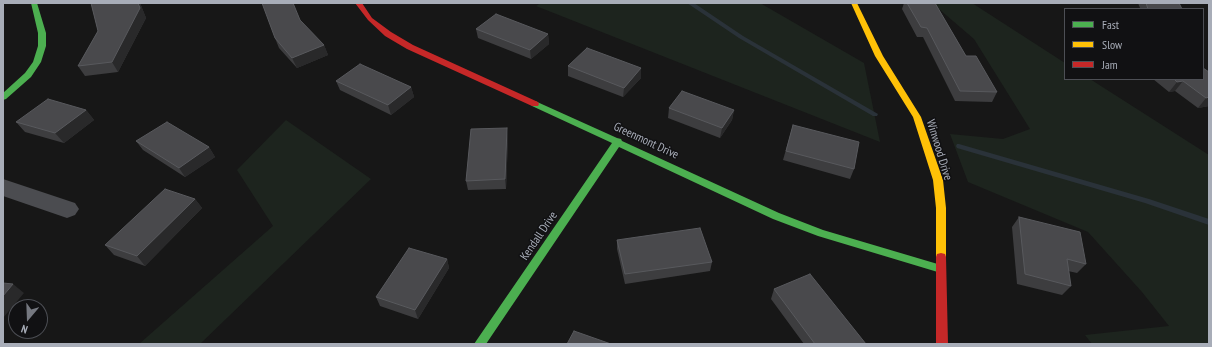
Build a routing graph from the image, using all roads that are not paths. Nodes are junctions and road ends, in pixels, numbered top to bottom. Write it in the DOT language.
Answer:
graph roads {
  1 [pos="34,3"];
  2 [pos="358,3"];
  3 [pos="854,3"];
  4 [pos="3,98"];
  5 [pos="618,141"];
  6 [pos="3,187"];
  7 [pos="67,209"];
  8 [pos="941,269"];
  9 [pos="480,344"];
  10 [pos="942,344"];
  1 -- 4 [label="street"];
  2 -- 5 [label="street, Greenmont Drive"];
  3 -- 8 [label="street, Winwood Drive"];
  5 -- 8 [label="street, Greenmont Drive"];
  5 -- 9 [label="street, Kendall Drive"];
  6 -- 7 [label="street"];
  8 -- 10 [label="street, Winwood Drive"];
}
